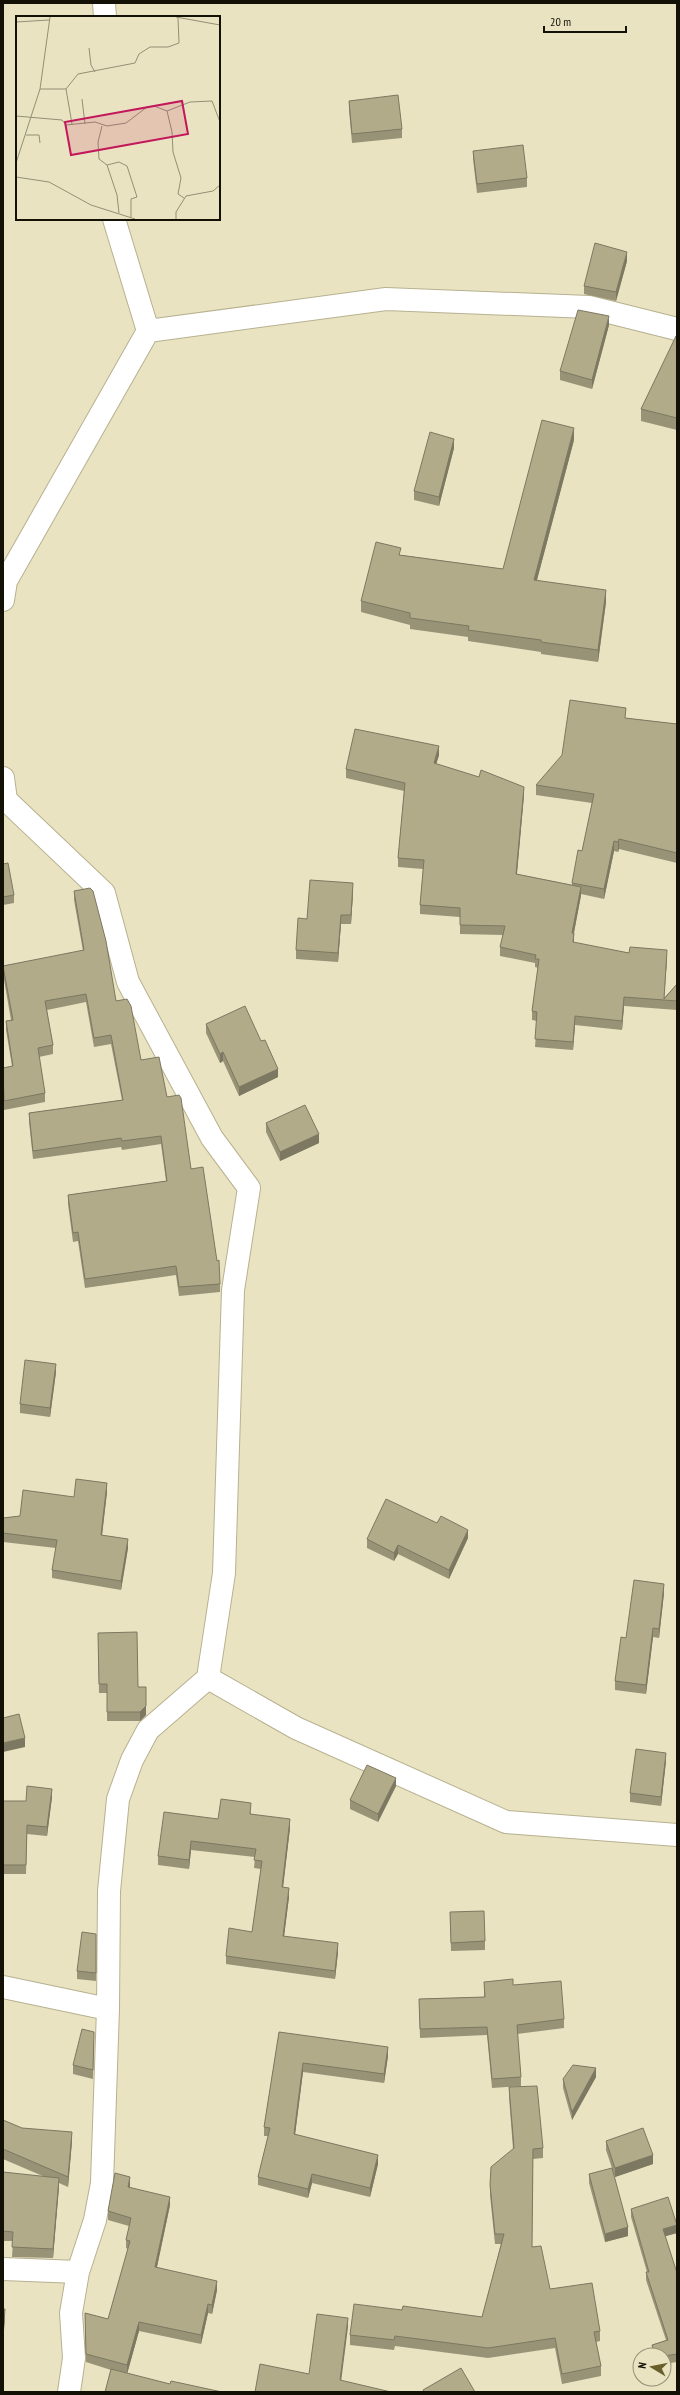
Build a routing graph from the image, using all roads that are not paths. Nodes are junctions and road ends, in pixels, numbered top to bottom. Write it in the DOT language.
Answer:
graph roads {
  1 [pos="104,3"];
  2 [pos="105,16"];
  3 [pos="114,220"];
  4 [pos="677,329"];
  5 [pos="148,331"];
  6 [pos="3,600"];
  7 [pos="3,778"];
  8 [pos="208,1678"];
  9 [pos="677,1835"];
  10 [pos="3,1987"];
  11 [pos="108,2009"];
  12 [pos="3,2269"];
  13 [pos="78,2272"];
  14 [pos="69,2392"];
  1 -- 2 [label="street"];
  3 -- 5 [label="street"];
  4 -- 5 [label="street"];
  5 -- 6 [label="street"];
  7 -- 8 [label="street"];
  8 -- 9 [label="street"];
  8 -- 11 [label="street"];
  10 -- 11 [label="street"];
  11 -- 13 [label="street"];
  12 -- 13 [label="street"];
  13 -- 14 [label="street"];
}
